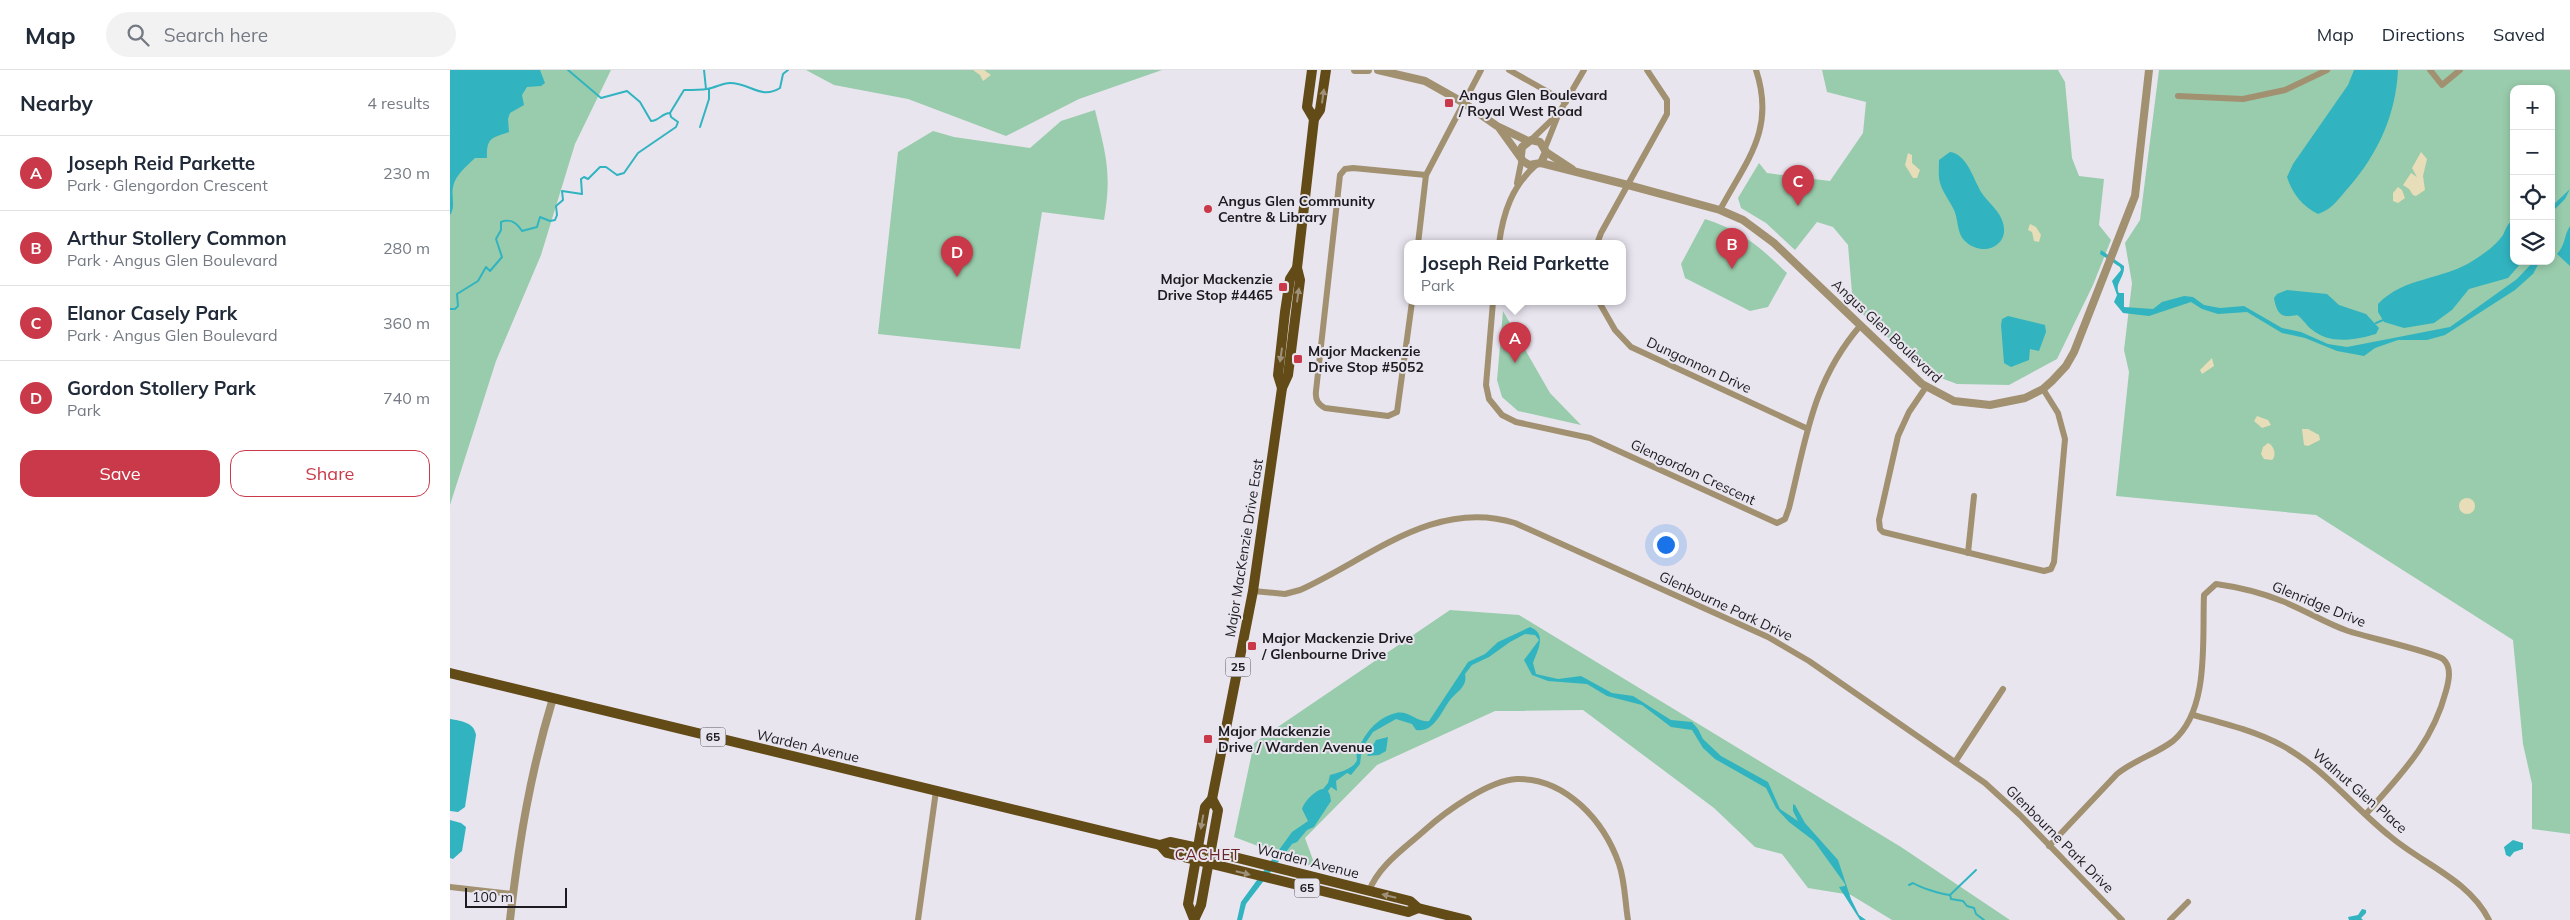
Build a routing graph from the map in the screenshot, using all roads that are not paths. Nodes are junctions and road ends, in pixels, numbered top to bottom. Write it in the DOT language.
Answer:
graph roads {
  1 [pos="1312,70"];
  2 [pos="1326,70"];
  3 [pos="1355,70"];
  4 [pos="1368,70"];
  5 [pos="1378,70"];
  6 [pos="1481,70"];
  7 [pos="1510,70"];
  8 [pos="1584,70"];
  9 [pos="1647,70"];
  10 [pos="1756,70"];
  11 [pos="2149,70"];
  12 [pos="2327,70"];
  13 [pos="2430,70"];
  14 [pos="2460,70"];
  15 [pos="2178,96"];
  16 [pos="1566,102"];
  17 [pos="1464,103"];
  18 [pos="1559,113"];
  19 [pos="1314,119"];
  20 [pos="1498,126"];
  21 [pos="1530,141"];
  22 [pos="1546,150"];
  23 [pos="1521,156"];
  24 [pos="1538,164"];
  25 [pos="1578,172"];
  26 [pos="1426,175"];
  27 [pos="1628,185"];
  28 [pos="1517,186"];
  29 [pos="1720,210"];
  30 [pos="1418,240"];
  31 [pos="1500,240"];
  32 [pos="1598,240"];
  33 [pos="1412,305"];
  34 [pos="1493,305"];
  35 [pos="1600,305"];
  36 [pos="1860,326"];
  37 [pos="1926,387"];
  38 [pos="2043,389"];
  39 [pos="1808,429"];
  40 [pos="1974,496"];
  41 [pos="1968,553"];
  42 [pos="1253,590"];
  43 [pos="450,674"];
  44 [pos="2003,689"];
  45 [pos="553,698"];
  46 [pos="2193,715"];
  47 [pos="1955,762"];
  48 [pos="936,791"];
  49 [pos="1212,799"];
  50 [pos="2366,814"];
  51 [pos="1160,845"];
  52 [pos="2049,846"];
  53 [pos="1198,848"];
  54 [pos="1210,851"];
  55 [pos="1196,861"];
  56 [pos="1208,864"];
  57 [pos="450,887"];
  58 [pos="1369,891"];
  59 [pos="513,894"];
  60 [pos="2188,902"];
  61 [pos="1418,908"];
  62 [pos="510,920"];
  63 [pos="918,920"];
  64 [pos="1194,920"];
  65 [pos="1467,920"];
  66 [pos="1628,920"];
  67 [pos="2122,920"];
  68 [pos="2170,920"];
  69 [pos="2489,920"];
  1 -- 19 [label="main road, Major MacKenzie Drive East / 25"];
  19 -- 2 [label="main road, Major MacKenzie Drive East / 25, one-way"];
  3 -- 4 [label="street"];
  5 -- 17 [label="street"];
  6 -- 17 [label="street"];
  7 -- 16 [label="street"];
  8 -- 16 [label="street"];
  9 -- 27 [label="street"];
  10 -- 29 [label="street"];
  11 -- 38 [label="street, Angus Glen Boulevard"];
  12 -- 15 [label="street"];
  13 -- 14 [label="street"];
  16 -- 18 [label="street"];
  17 -- 20 [label="street"];
  17 -- 26 [label="street"];
  18 -- 21 [label="street"];
  18 -- 22 [label="street"];
  19 -- 42 [label="main road, Major MacKenzie Drive East / 25"];
  20 -- 21 [label="street"];
  20 -- 23 [label="street"];
  21 -- 22 [label="street"];
  21 -- 23 [label="street"];
  22 -- 24 [label="street"];
  22 -- 25 [label="street, Angus Glen Boulevard"];
  23 -- 24 [label="street"];
  23 -- 28 [label="street"];
  24 -- 25 [label="street, Angus Glen Boulevard"];
  24 -- 28 [label="street"];
  25 -- 27 [label="street, Angus Glen Boulevard"];
  26 -- 30 [label="street"];
  26 -- 33 [label="street"];
  27 -- 29 [label="street, Angus Glen Boulevard"];
  27 -- 32 [label="street"];
  28 -- 31 [label="street"];
  29 -- 36 [label="street, Angus Glen Boulevard"];
  34 -- 39 [label="street, Glengordon Crescent"];
  35 -- 39 [label="street, Dungannon Drive"];
  36 -- 37 [label="street, Angus Glen Boulevard"];
  36 -- 39 [label="street, Glengordon Crescent"];
  37 -- 38 [label="street, Angus Glen Boulevard"];
  37 -- 41 [label="street"];
  38 -- 41 [label="street"];
  40 -- 41 [label="street"];
  42 -- 47 [label="street, Glenbourne Park Drive"];
  42 -- 49 [label="main road, Major MacKenzie Drive East / 25"];
  43 -- 45 [label="main road, Warden Avenue / 65"];
  44 -- 47 [label="street"];
  45 -- 48 [label="main road, Warden Avenue / 65"];
  45 -- 59 [label="street"];
  46 -- 50 [label="street, Walnut Glen Place"];
  46 -- 50 [label="street, Glenridge Drive"];
  46 -- 52 [label="street, Glenridge Drive"];
  47 -- 52 [label="street, Glenbourne Park Drive"];
  48 -- 51 [label="main road, Warden Avenue / 65"];
  48 -- 63 [label="street"];
  49 -- 53 [label="main road, Major MacKenzie Drive East / 25, one-way"];
  49 -- 54 [label="main road, Major MacKenzie Drive East / 25"];
  50 -- 69 [label="street, Walnut Glen Place"];
  51 -- 53 [label="main road, Warden Avenue / 65"];
  51 -- 55 [label="main road, Warden Avenue / 65"];
  52 -- 67 [label="street, Glenbourne Park Drive"];
  53 -- 54 [label="main road, Warden Avenue / 65"];
  53 -- 55 [label="main road, Major MacKenzie Drive East / 25"];
  54 -- 56 [label="main road, Major MacKenzie Drive East / 25"];
  54 -- 58 [label="main road, Warden Avenue / 65"];
  55 -- 56 [label="main road, Warden Avenue / 65"];
  55 -- 64 [label="main road, Major MacKenzie Drive East / 25"];
  56 -- 61 [label="main road, Warden Avenue / 65, one-way"];
  56 -- 64 [label="main road, Major MacKenzie Drive East / 25"];
  57 -- 59 [label="street"];
  61 -- 58 [label="main road, Warden Avenue / 65, one-way"];
  58 -- 66 [label="street"];
  59 -- 62 [label="street"];
  60 -- 68 [label="street"];
  61 -- 65 [label="main road, Warden Avenue / 65"];
}
